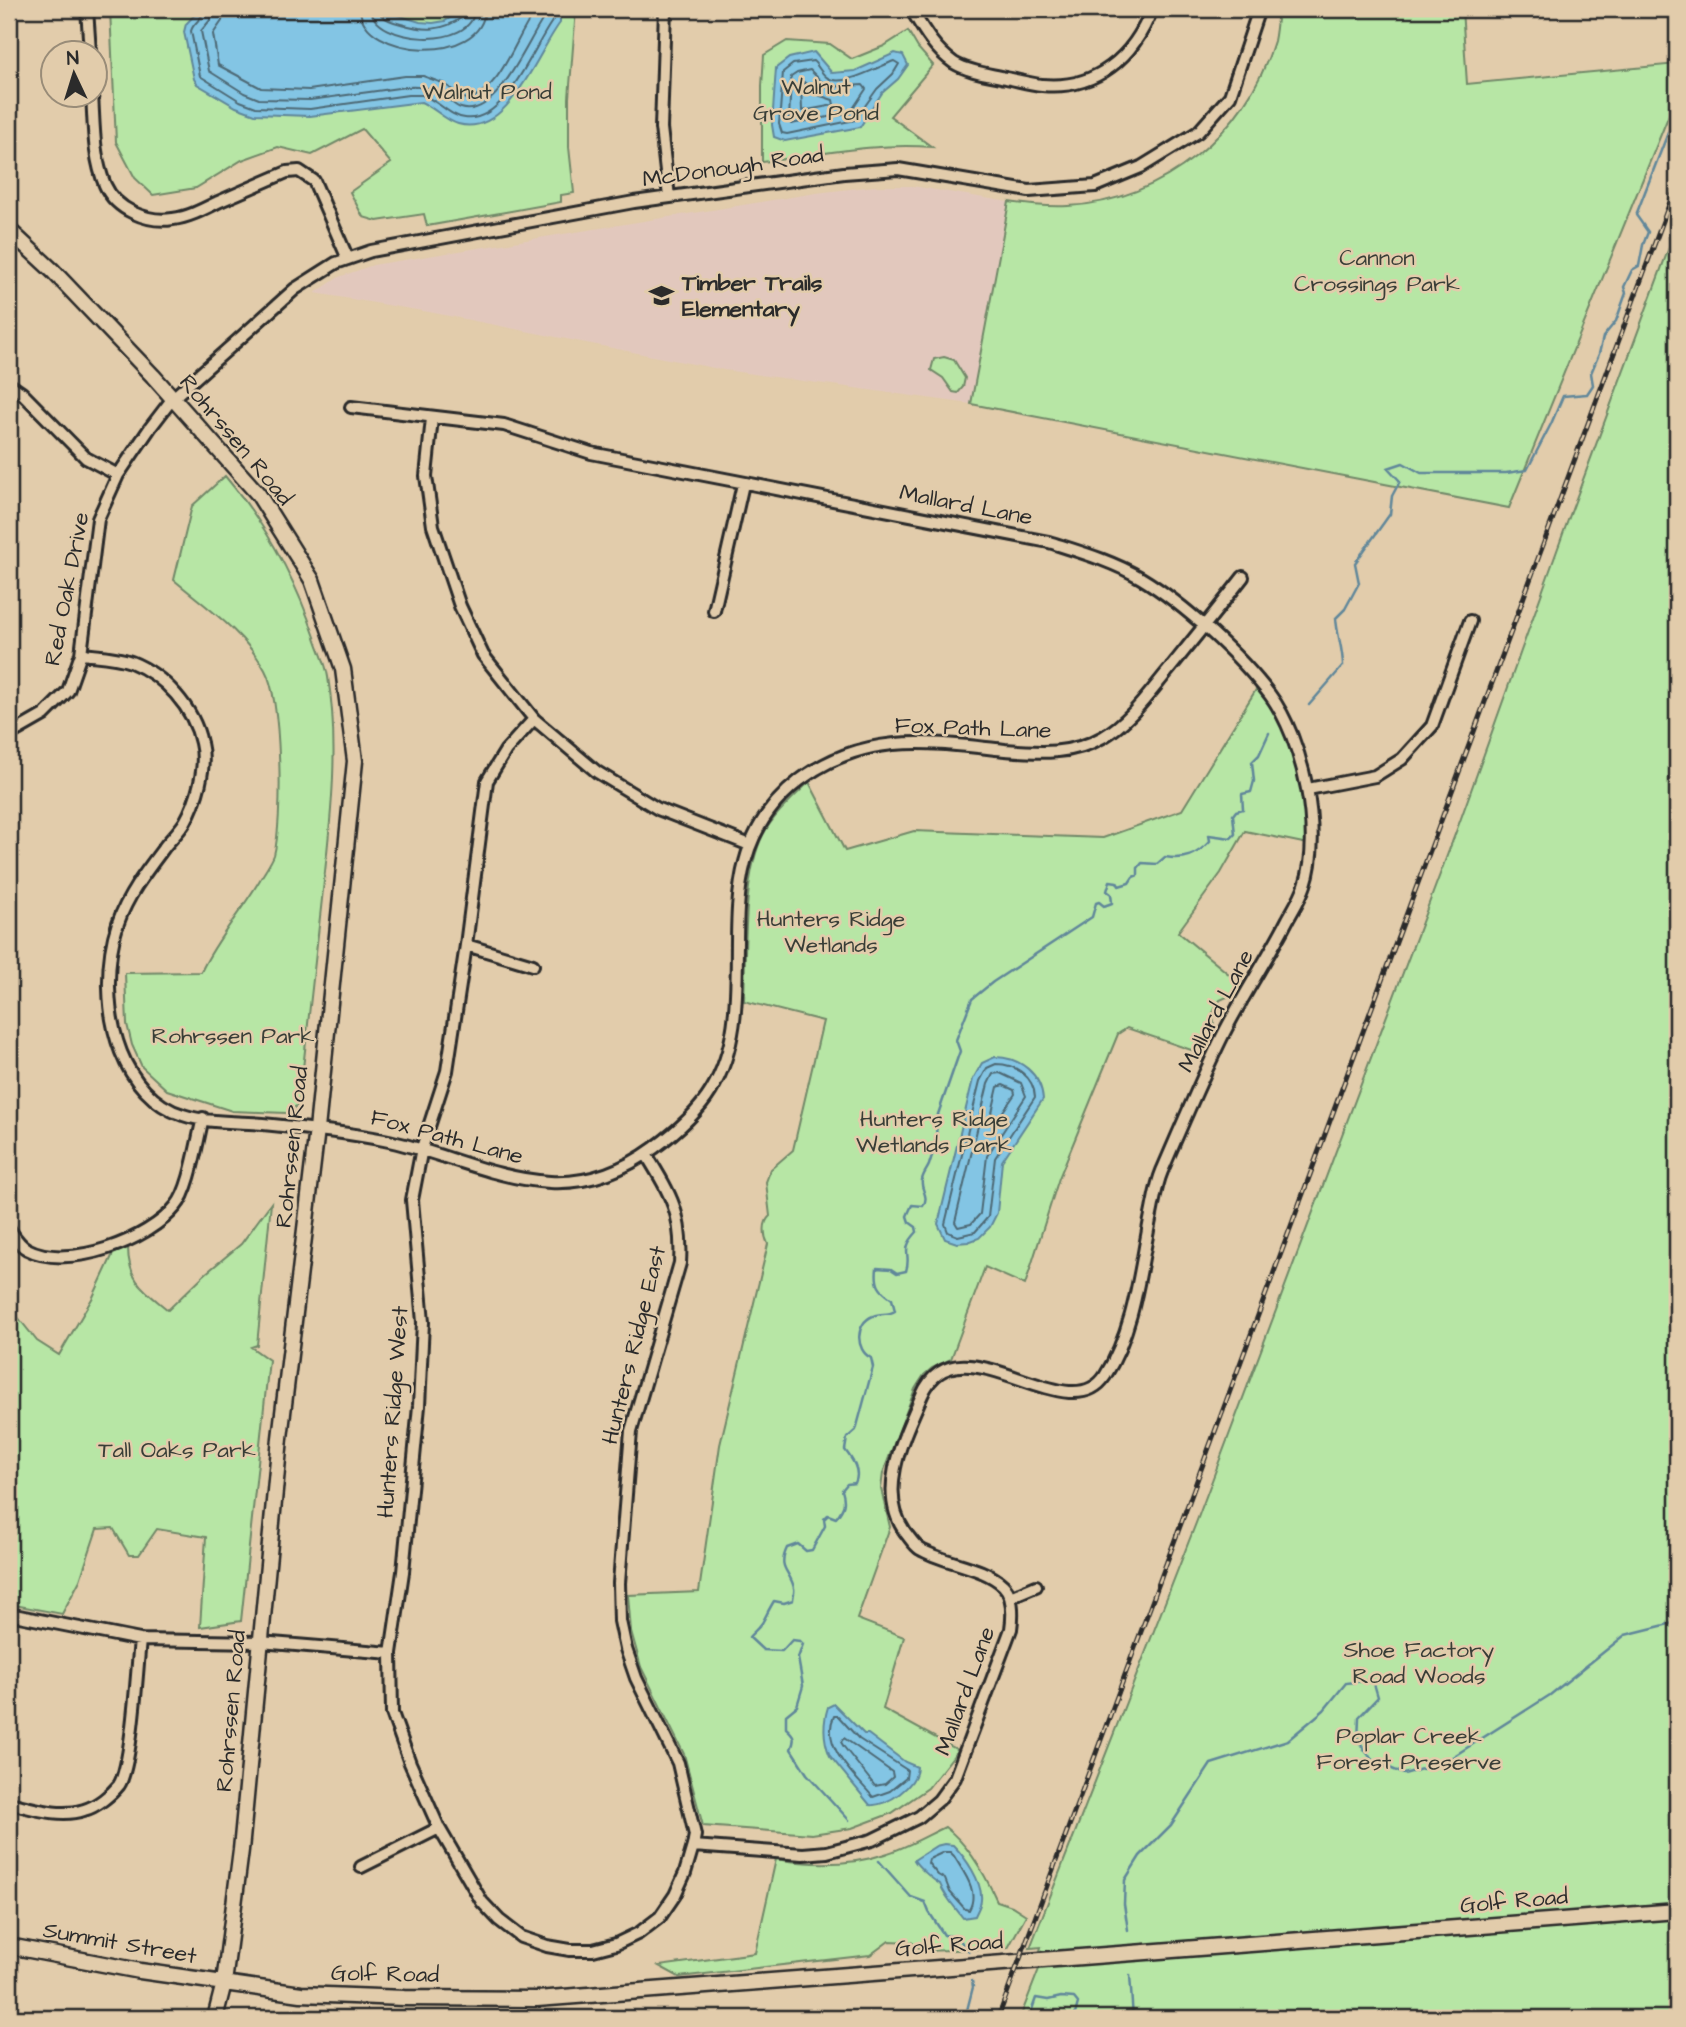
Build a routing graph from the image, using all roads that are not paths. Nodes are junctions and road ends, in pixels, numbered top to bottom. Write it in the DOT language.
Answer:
graph roads {
  1 [pos="87,9"];
  2 [pos="665,9"];
  3 [pos="911,9"];
  4 [pos="1152,9"];
  5 [pos="1259,9"];
  6 [pos="89,38"];
  7 [pos="93,108"];
  8 [pos="669,197"];
  9 [pos="9,230"];
  10 [pos="348,259"];
  11 [pos="9,384"];
  12 [pos="173,398"];
  13 [pos="351,407"];
  14 [pos="432,418"];
  15 [pos="118,475"];
  16 [pos="743,484"];
  17 [pos="1243,577"];
  18 [pos="715,611"];
  19 [pos="1470,621"];
  20 [pos="1204,627"];
  21 [pos="81,654"];
  22 [pos="534,719"];
  23 [pos="9,735"];
  24 [pos="1308,789"];
  25 [pos="750,845"];
  26 [pos="466,945"];
  27 [pos="533,965"];
  28 [pos="203,1118"];
  29 [pos="317,1129"];
  30 [pos="422,1148"];
  31 [pos="646,1154"];
  32 [pos="9,1229"];
  33 [pos="1036,1586"];
  34 [pos="1010,1597"];
  35 [pos="9,1614"];
  36 [pos="140,1640"];
  37 [pos="260,1642"];
  38 [pos="391,1653"];
  39 [pos="9,1803"];
  40 [pos="439,1828"];
  41 [pos="693,1846"];
  42 [pos="361,1867"];
  43 [pos="1677,1910"];
  44 [pos="9,1946"];
  45 [pos="224,1983"];
  46 [pos="215,2018"];
  1 -- 6 [label="street"];
  2 -- 8 [label="street"];
  3 -- 4 [label="street"];
  5 -- 8 [label="street, McDonough Road"];
  7 -- 10 [label="street"];
  8 -- 10 [label="street, McDonough Road"];
  9 -- 12 [label="street, Rohrssen Road"];
  10 -- 12 [label="street, McDonough Road"];
  11 -- 15 [label="street"];
  12 -- 15 [label="street, Red Oak Drive"];
  12 -- 29 [label="street, Rohrssen Road"];
  13 -- 14 [label="street, Mallard Lane"];
  14 -- 16 [label="street, Mallard Lane"];
  14 -- 22 [label="street"];
  15 -- 21 [label="street, Red Oak Drive"];
  16 -- 18 [label="street"];
  16 -- 20 [label="street, Mallard Lane"];
  17 -- 20 [label="street, Fox Path Lane"];
  19 -- 24 [label="street"];
  20 -- 24 [label="street, Mallard Lane"];
  20 -- 25 [label="street, Fox Path Lane"];
  21 -- 23 [label="street, Red Oak Drive"];
  21 -- 28 [label="street, Fox Path Lane"];
  22 -- 25 [label="street"];
  22 -- 26 [label="street, Hunters Ridge West"];
  24 -- 34 [label="street, Mallard Lane"];
  25 -- 31 [label="street, Fox Path Lane"];
  26 -- 27 [label="street"];
  26 -- 30 [label="street, Hunters Ridge West"];
  28 -- 29 [label="street, Fox Path Lane"];
  28 -- 32 [label="street"];
  29 -- 30 [label="street, Fox Path Lane"];
  29 -- 37 [label="street, Rohrssen Road"];
  30 -- 31 [label="street, Fox Path Lane"];
  30 -- 38 [label="street, Hunters Ridge West"];
  31 -- 41 [label="street, Hunters Ridge East"];
  33 -- 34 [label="street"];
  34 -- 41 [label="street, Mallard Lane"];
  35 -- 36 [label="street"];
  36 -- 37 [label="street"];
  36 -- 39 [label="street"];
  37 -- 38 [label="street"];
  37 -- 45 [label="street, Rohrssen Road"];
  38 -- 40 [label="street, Hunters Ridge West"];
  40 -- 41 [label="street, Hunters Ridge East"];
  40 -- 42 [label="street"];
  43 -- 45 [label="street, Golf Road"];
  44 -- 45 [label="street, Summit Street"];
  45 -- 46 [label="street, Rohrssen Road"];
}
